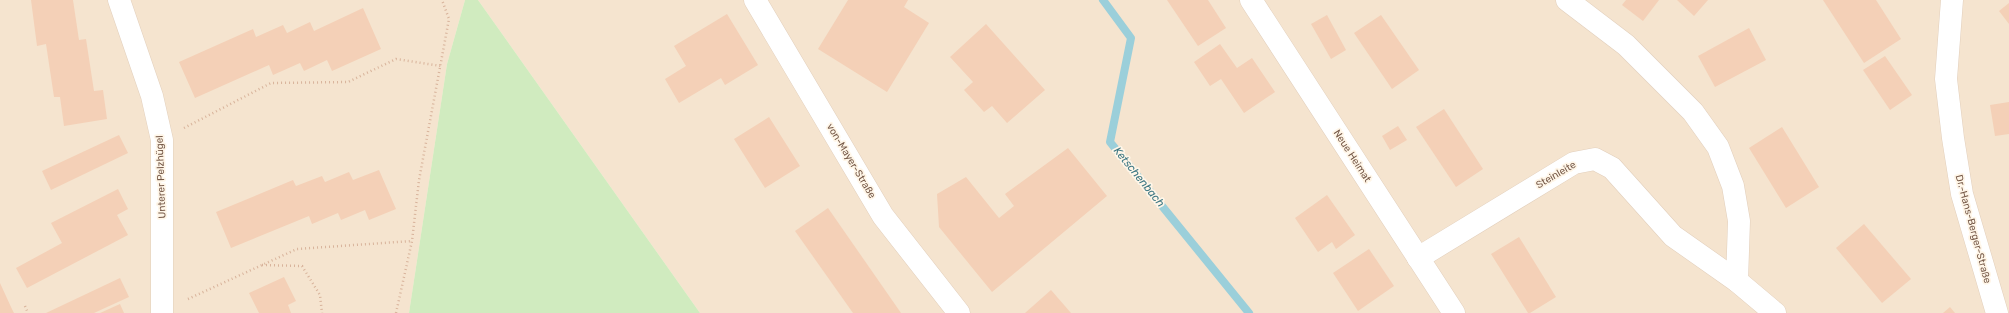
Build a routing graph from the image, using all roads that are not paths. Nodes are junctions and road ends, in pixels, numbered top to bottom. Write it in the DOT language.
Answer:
graph roads {
  1 [pos="118,0"];
  2 [pos="755,0"];
  3 [pos="1251,0"];
  4 [pos="1567,0"];
  5 [pos="1952,0"];
  6 [pos="1418,258"];
  7 [pos="1737,281"];
  8 [pos="162,312"];
  9 [pos="959,313"];
  10 [pos="1454,313"];
  11 [pos="1775,313"];
  12 [pos="1997,313"];
  1 -- 8 [label="street, Unterer Pelzhügel"];
  2 -- 9 [label="street, von-Mayer-Straße"];
  3 -- 6 [label="street, Neue Heimat"];
  4 -- 7 [label="street"];
  5 -- 12 [label="street, Dr.-Hans-Berger-Straße"];
  6 -- 7 [label="street, Steinleite"];
  6 -- 10 [label="street, Neue Heimat"];
  7 -- 11 [label="street, Steinleite"];
}
